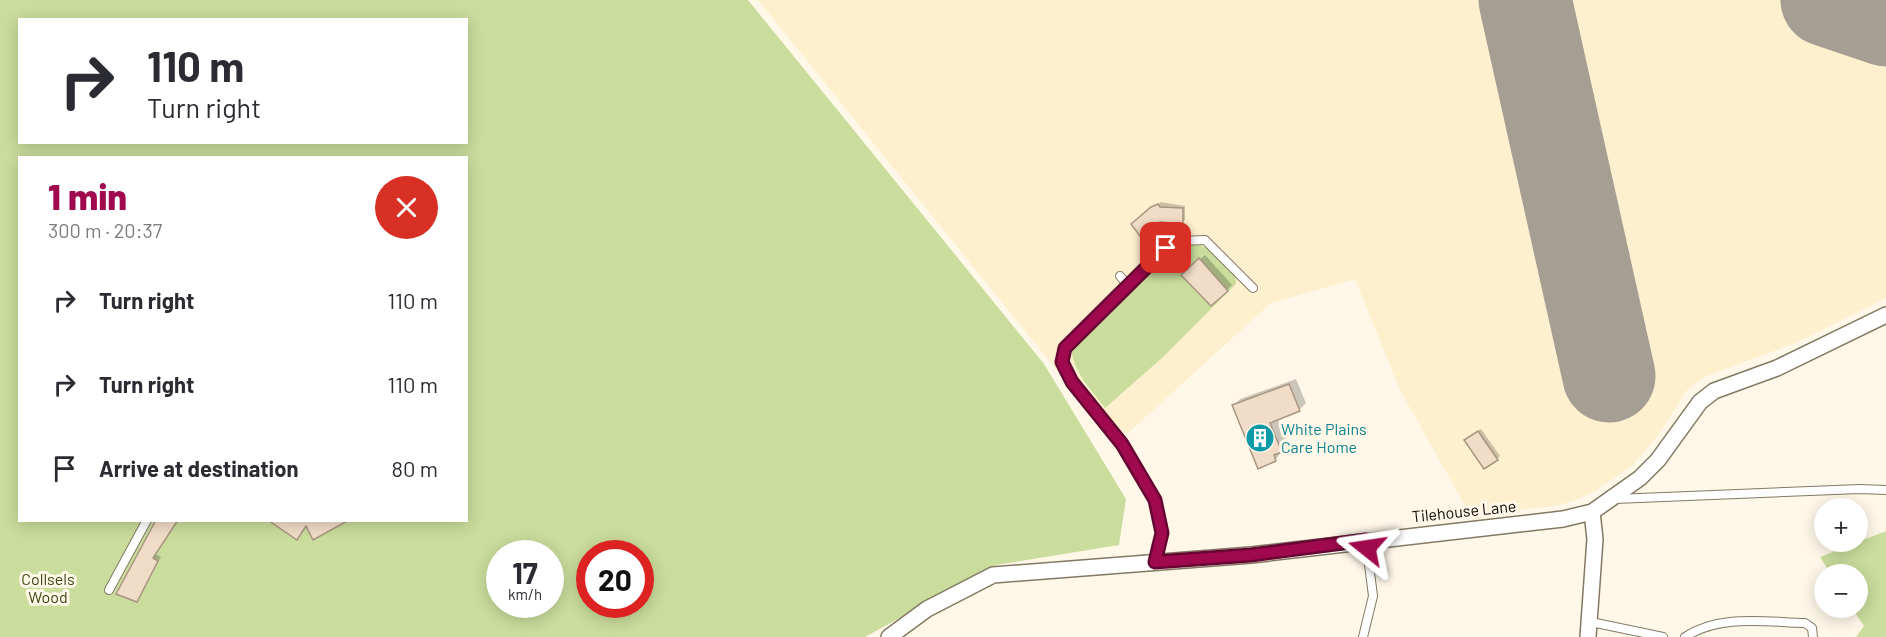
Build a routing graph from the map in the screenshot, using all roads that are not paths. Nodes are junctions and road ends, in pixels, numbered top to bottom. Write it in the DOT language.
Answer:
graph roads {
  1 [pos="1120,276"];
  2 [pos="1128,286"];
  3 [pos="1253,288"];
  4 [pos="1886,315"];
  5 [pos="1886,490"];
  6 [pos="1613,499"];
  7 [pos="1592,512"];
  8 [pos="146,522"];
  9 [pos="1366,540"];
  10 [pos="1155,562"];
  11 [pos="108,590"];
  12 [pos="1589,630"];
  13 [pos="889,637"];
  14 [pos="1363,637"];
  15 [pos="1663,637"];
  16 [pos="1685,637"];
  17 [pos="1813,637"];
  1 -- 2 [label="lane"];
  2 -- 3 [label="lane"];
  2 -- 10 [label="lane"];
  4 -- 6 [label="street, Tilehouse Lane"];
  5 -- 6 [label="lane"];
  6 -- 7 [label="street, Tilehouse Lane"];
  7 -- 9 [label="street, Tilehouse Lane"];
  7 -- 12 [label="street"];
  8 -- 11 [label="lane"];
  9 -- 10 [label="street, Tilehouse Lane"];
  9 -- 14 [label="lane"];
  10 -- 13 [label="street, Tilehouse Lane"];
  12 -- 15 [label="lane"];
  16 -- 17 [label="lane"];
}
